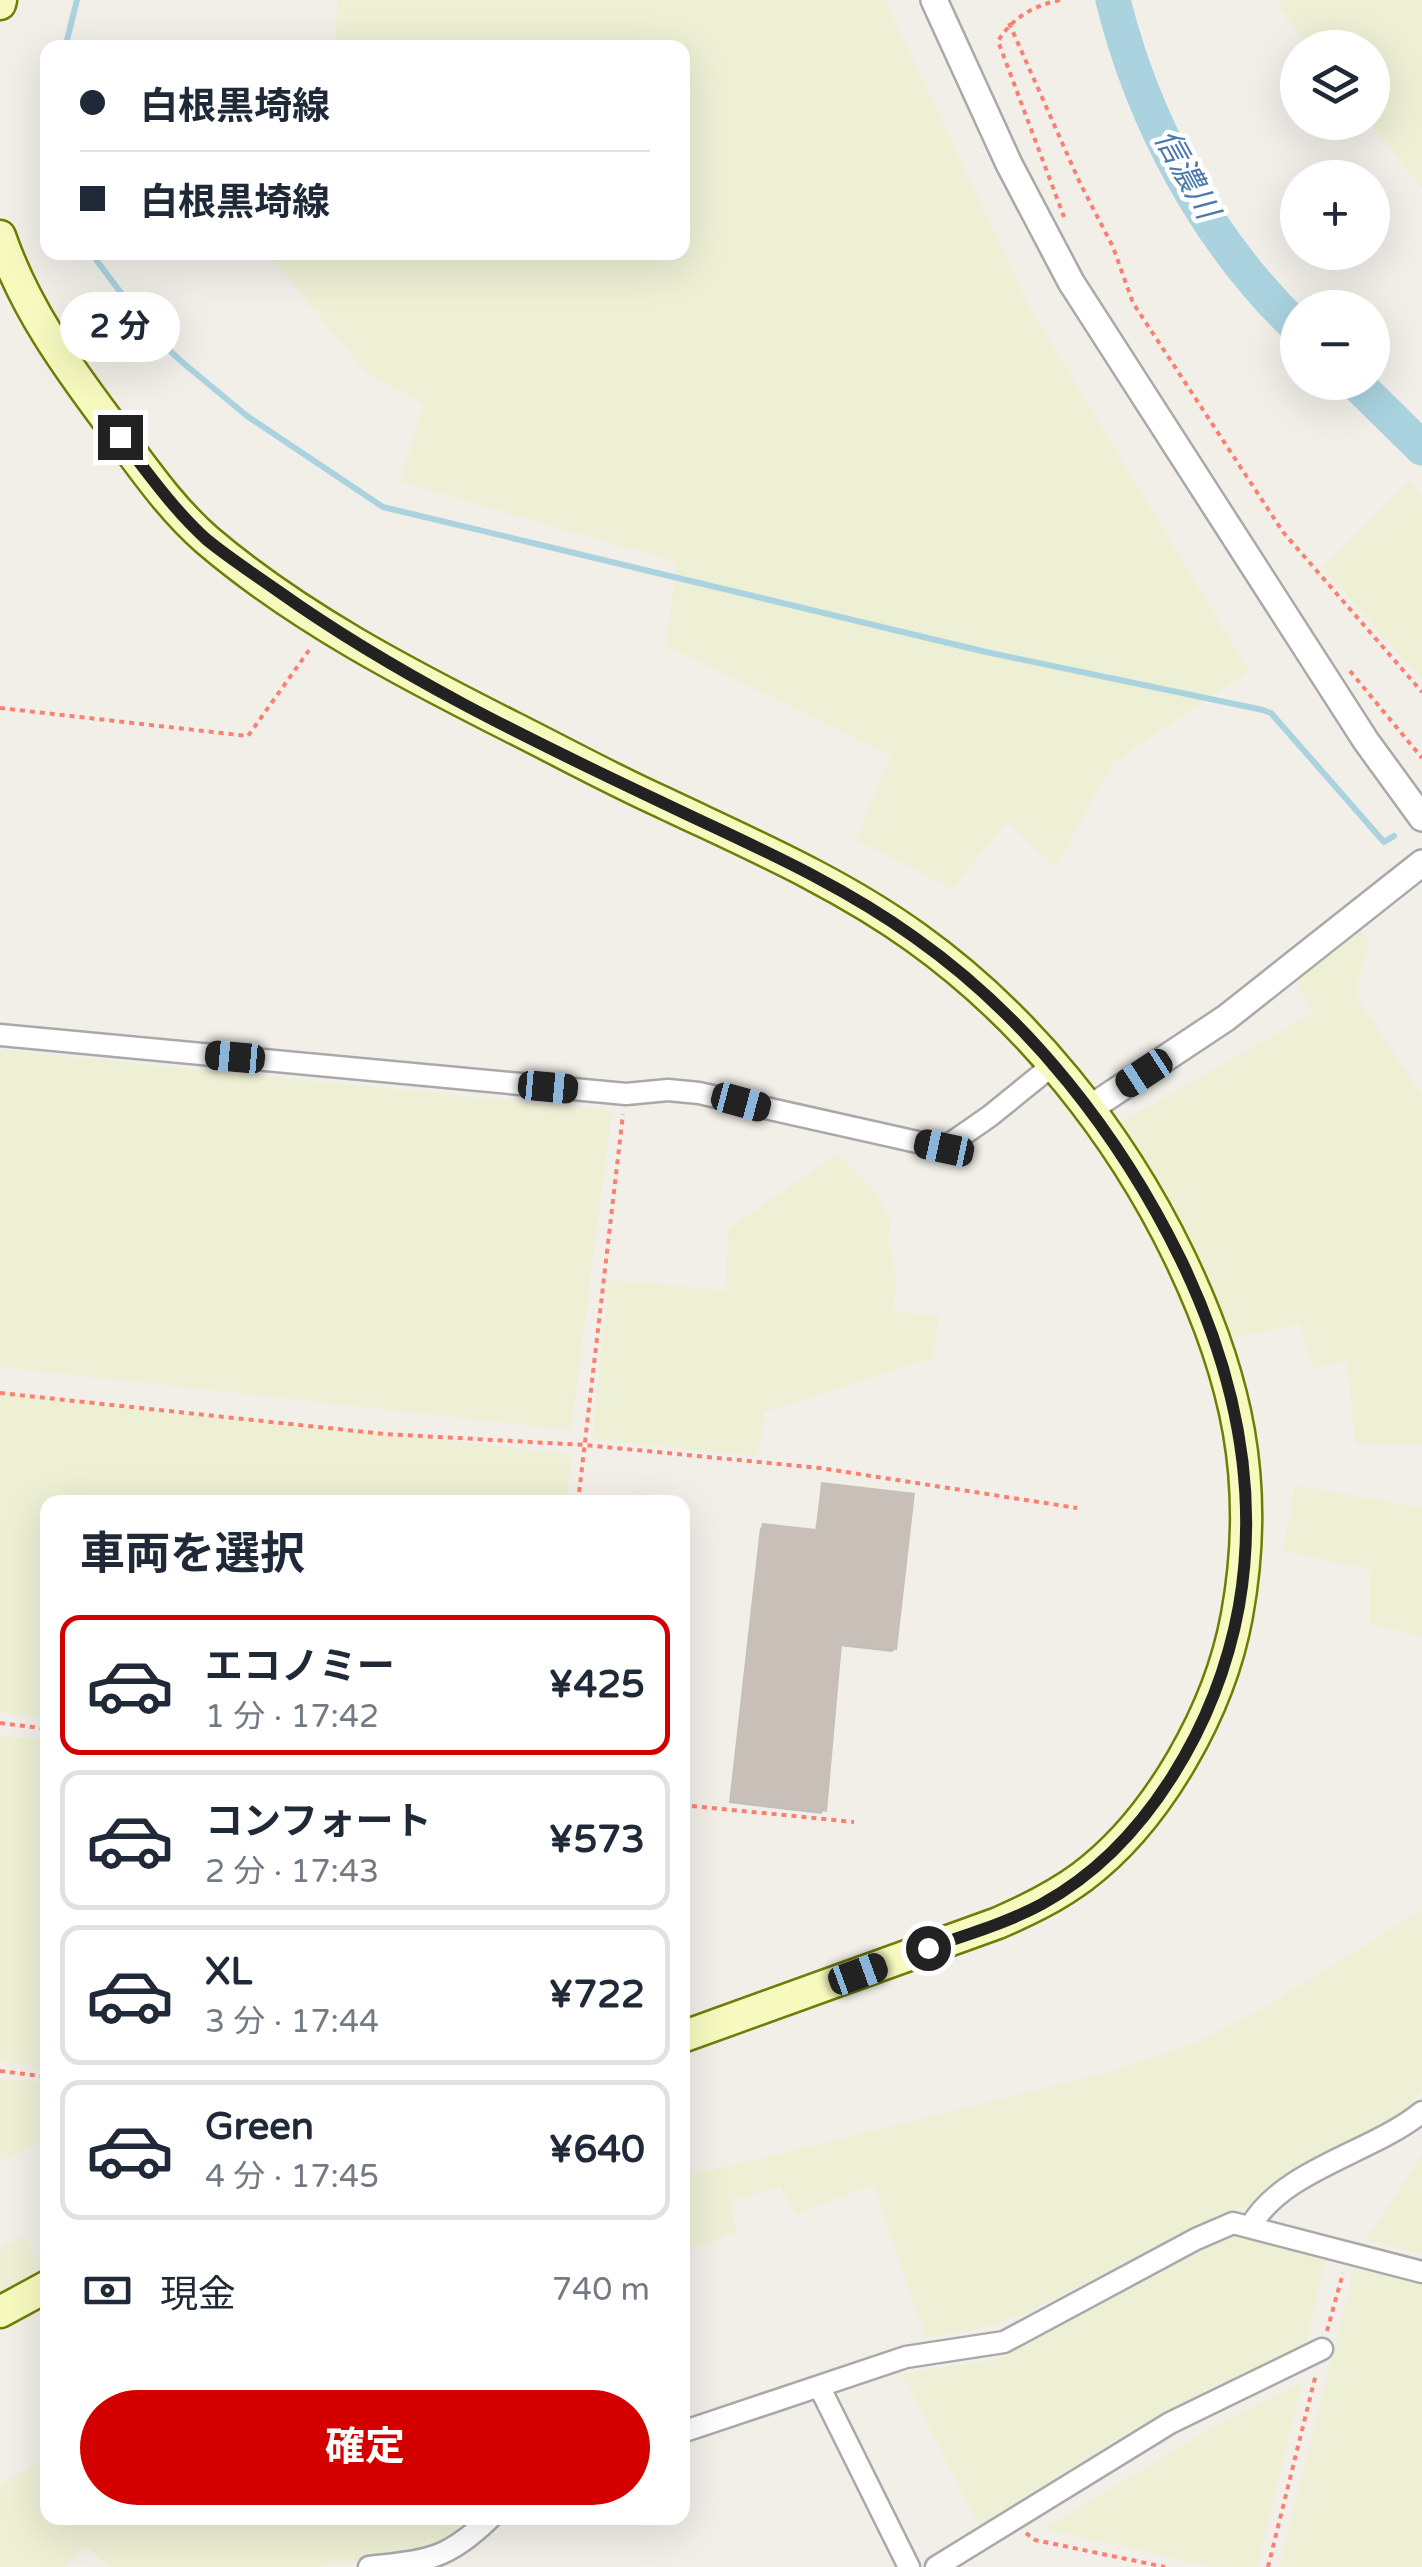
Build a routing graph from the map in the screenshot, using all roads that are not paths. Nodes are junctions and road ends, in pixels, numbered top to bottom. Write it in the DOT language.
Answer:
graph roads {
  1 [pos="934,0"];
  2 [pos="0,236"];
  3 [pos="1422,818"];
  4 [pos="1422,863"];
  5 [pos="0,1035"];
  6 [pos="1052,1065"];
  7 [pos="1089,1109"];
  8 [pos="690,2034"];
  9 [pos="1422,2112"];
  10 [pos="1250,2226"];
  11 [pos="1422,2272"];
  12 [pos="40,2290"];
  13 [pos="0,2312"];
  14 [pos="1322,2349"];
  15 [pos="820,2388"];
  16 [pos="690,2429"];
  17 [pos="483,2525"];
  18 [pos="369,2567"];
  19 [pos="909,2567"];
  20 [pos="936,2567"];
  1 -- 3 [label="street"];
  2 -- 6 [label="main road"];
  4 -- 7 [label="street"];
  5 -- 6 [label="street"];
  6 -- 7 [label="main road"];
  7 -- 8 [label="main road"];
  9 -- 10 [label="street"];
  10 -- 11 [label="street"];
  10 -- 15 [label="street"];
  12 -- 13 [label="main road"];
  14 -- 20 [label="street"];
  15 -- 16 [label="street"];
  15 -- 19 [label="street"];
  17 -- 18 [label="street"];
}
